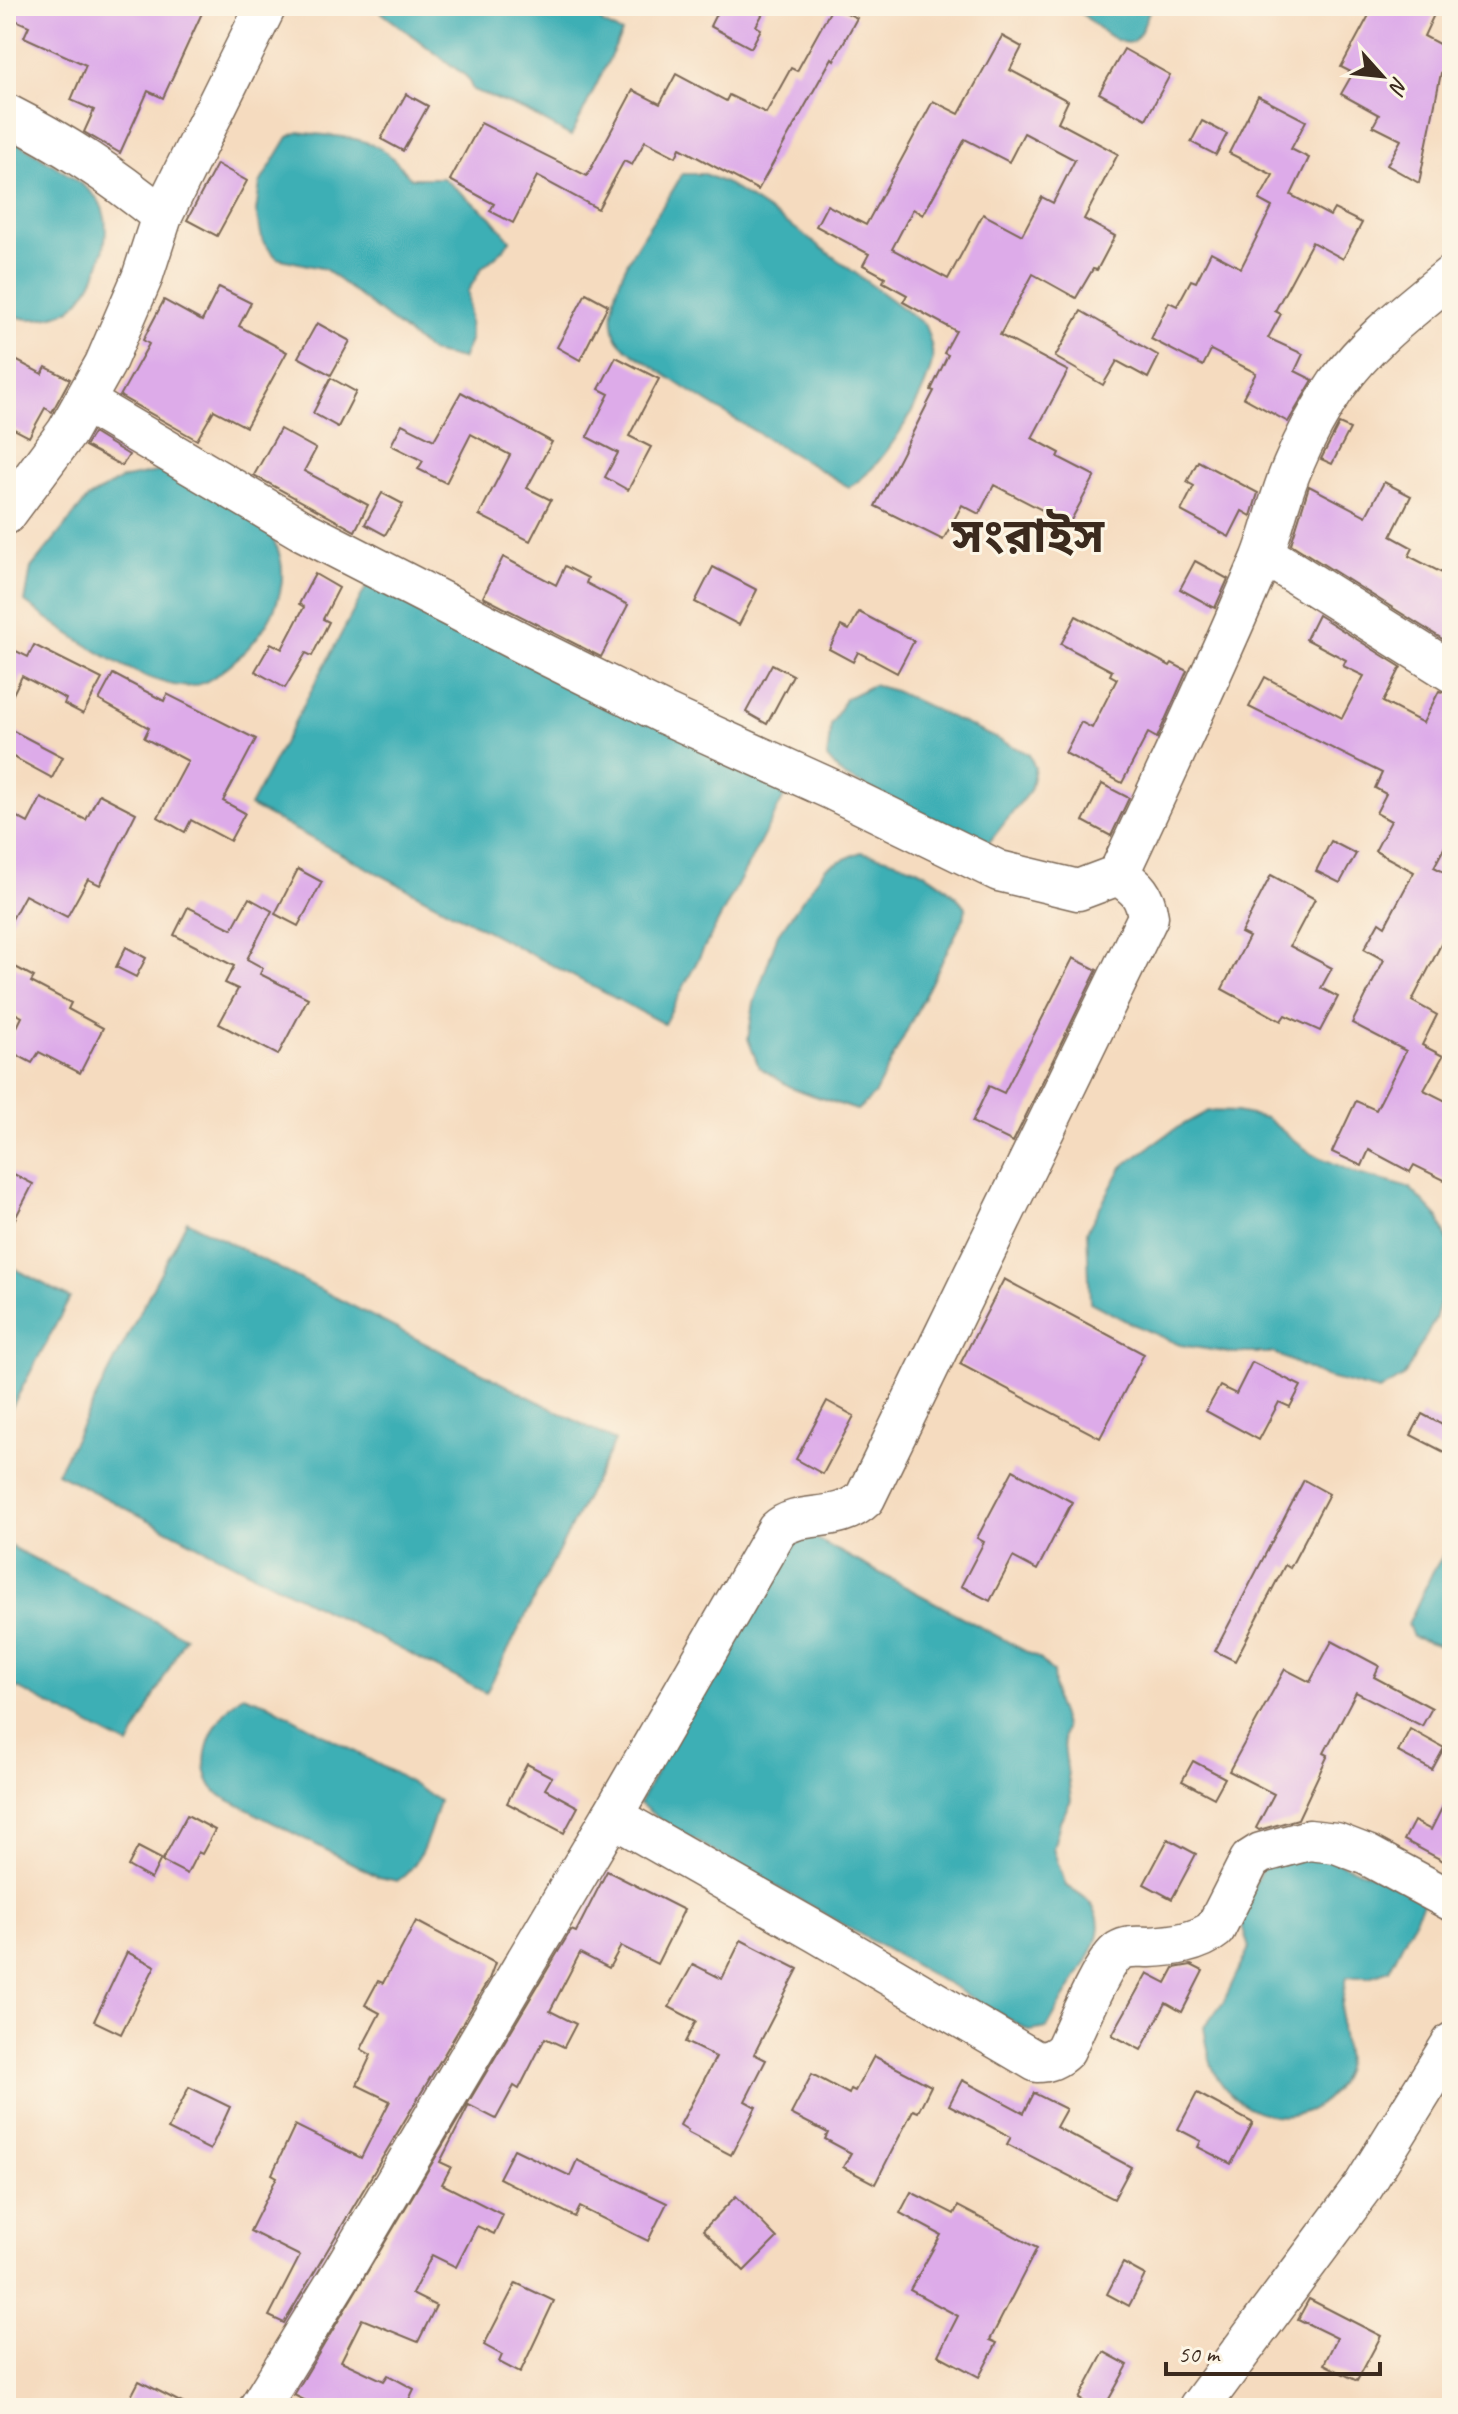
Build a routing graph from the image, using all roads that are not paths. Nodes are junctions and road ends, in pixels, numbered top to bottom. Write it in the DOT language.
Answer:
graph roads {
  1 [pos="266,6"];
  2 [pos="6,114"];
  3 [pos="162,216"];
  4 [pos="1452,275"];
  5 [pos="85,402"];
  6 [pos="6,514"];
  7 [pos="1264,554"];
  8 [pos="1452,672"];
  9 [pos="1118,875"];
  10 [pos="612,1816"];
  11 [pos="1452,1901"];
  12 [pos="1452,2043"];
  13 [pos="259,2408"];
  14 [pos="1199,2408"];
  1 -- 3 [label="street"];
  2 -- 3 [label="street"];
  3 -- 5 [label="street"];
  4 -- 7 [label="street"];
  5 -- 6 [label="street"];
  5 -- 9 [label="street"];
  7 -- 8 [label="street"];
  7 -- 9 [label="street"];
  9 -- 10 [label="street"];
  10 -- 11 [label="street"];
  10 -- 13 [label="street"];
  12 -- 14 [label="street"];
}
